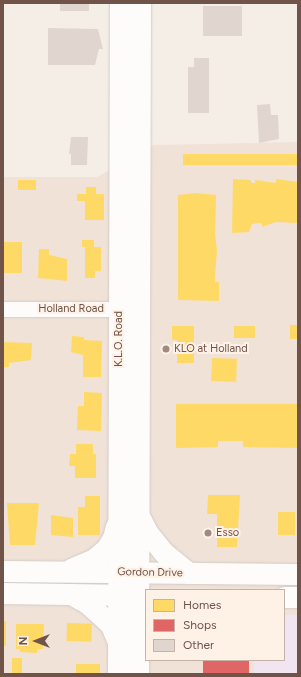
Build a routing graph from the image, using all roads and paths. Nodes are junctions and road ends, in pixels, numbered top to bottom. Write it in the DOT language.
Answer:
graph roads {
  1 [pos="120,3"];
  2 [pos="140,3"];
  3 [pos="3,309"];
  4 [pos="129,309"];
  5 [pos="128,517"];
  6 [pos="3,571"];
  7 [pos="61,572"];
  8 [pos="128,573"];
  9 [pos="190,573"];
  10 [pos="298,574"];
  11 [pos="3,593"];
  12 [pos="71,594"];
  13 [pos="134,595"];
  14 [pos="285,597"];
  15 [pos="298,597"];
  16 [pos="145,630"];
  17 [pos="118,642"];
  18 [pos="138,647"];
  19 [pos="118,674"];
  20 [pos="138,674"];
  1 -- 4 [label="main road, K.L.O. Road"];
  2 -- 4 [label="main road, K.L.O. Road"];
  3 -- 4 [label="street, Holland Road"];
  4 -- 5 [label="main road, K.L.O. Road"];
  5 -- 7 [label="main road"];
  5 -- 8 [label="main road, K.L.O. Road"];
  5 -- 9 [label="main road"];
  6 -- 7 [label="main road, Gordon Drive"];
  7 -- 8 [label="main road, Gordon Drive"];
  8 -- 9 [label="main road, Gordon Drive"];
  8 -- 13 [label="main road, K.L.O. Road"];
  9 -- 10 [label="main road, Gordon Drive"];
  11 -- 12 [label="main road, Gordon Drive"];
  12 -- 13 [label="main road, Gordon Drive"];
  12 -- 17 [label="main road"];
  13 -- 17 [label="main road, K.L.O. Road"];
  13 -- 18 [label="main road, K.L.O. Road"];
  14 -- 15 [label="main road"];
  16 -- 18 [label="main road"];
  17 -- 19 [label="main road, K.L.O. Road"];
  18 -- 20 [label="main road, K.L.O. Road"];
}
